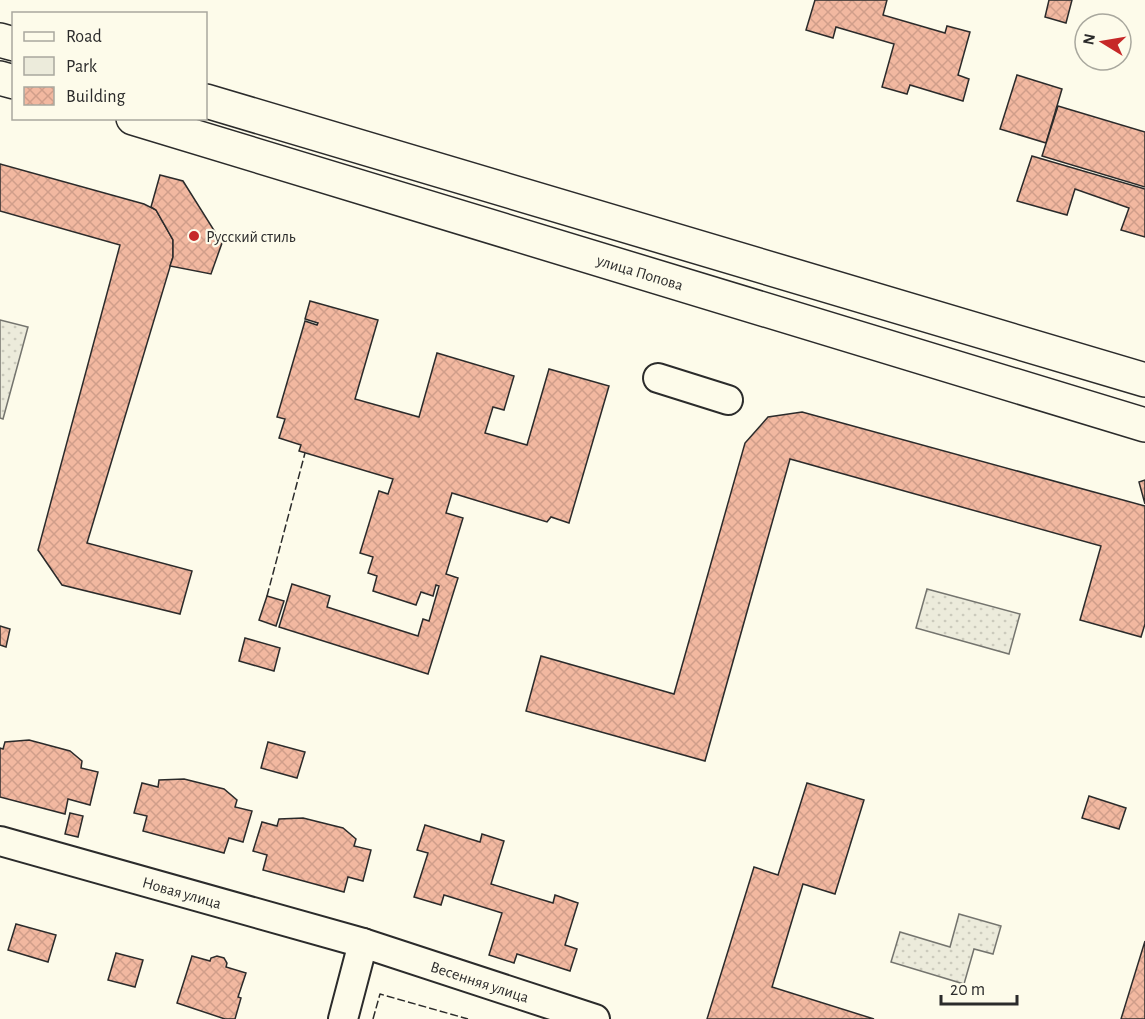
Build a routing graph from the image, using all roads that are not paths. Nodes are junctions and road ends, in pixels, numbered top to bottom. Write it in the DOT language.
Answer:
graph roads {
  1 [pos="207,101"];
  2 [pos="140,120"];
  3 [pos="657,378"];
  4 [pos="1145,380"];
  5 [pos="728,400"];
  6 [pos="1145,425"];
  7 [pos="0,841"];
  8 [pos="363,943"];
  9 [pos="343,1019"];
  10 [pos="595,1019"];
  1 -- 4 [label="main road"];
  2 -- 6 [label="main road, улица Попова"];
  3 -- 5 [label="street"];
  7 -- 8 [label="street, Новая улица"];
  8 -- 9 [label="street"];
  8 -- 10 [label="street, Весенняя улица"];
}
